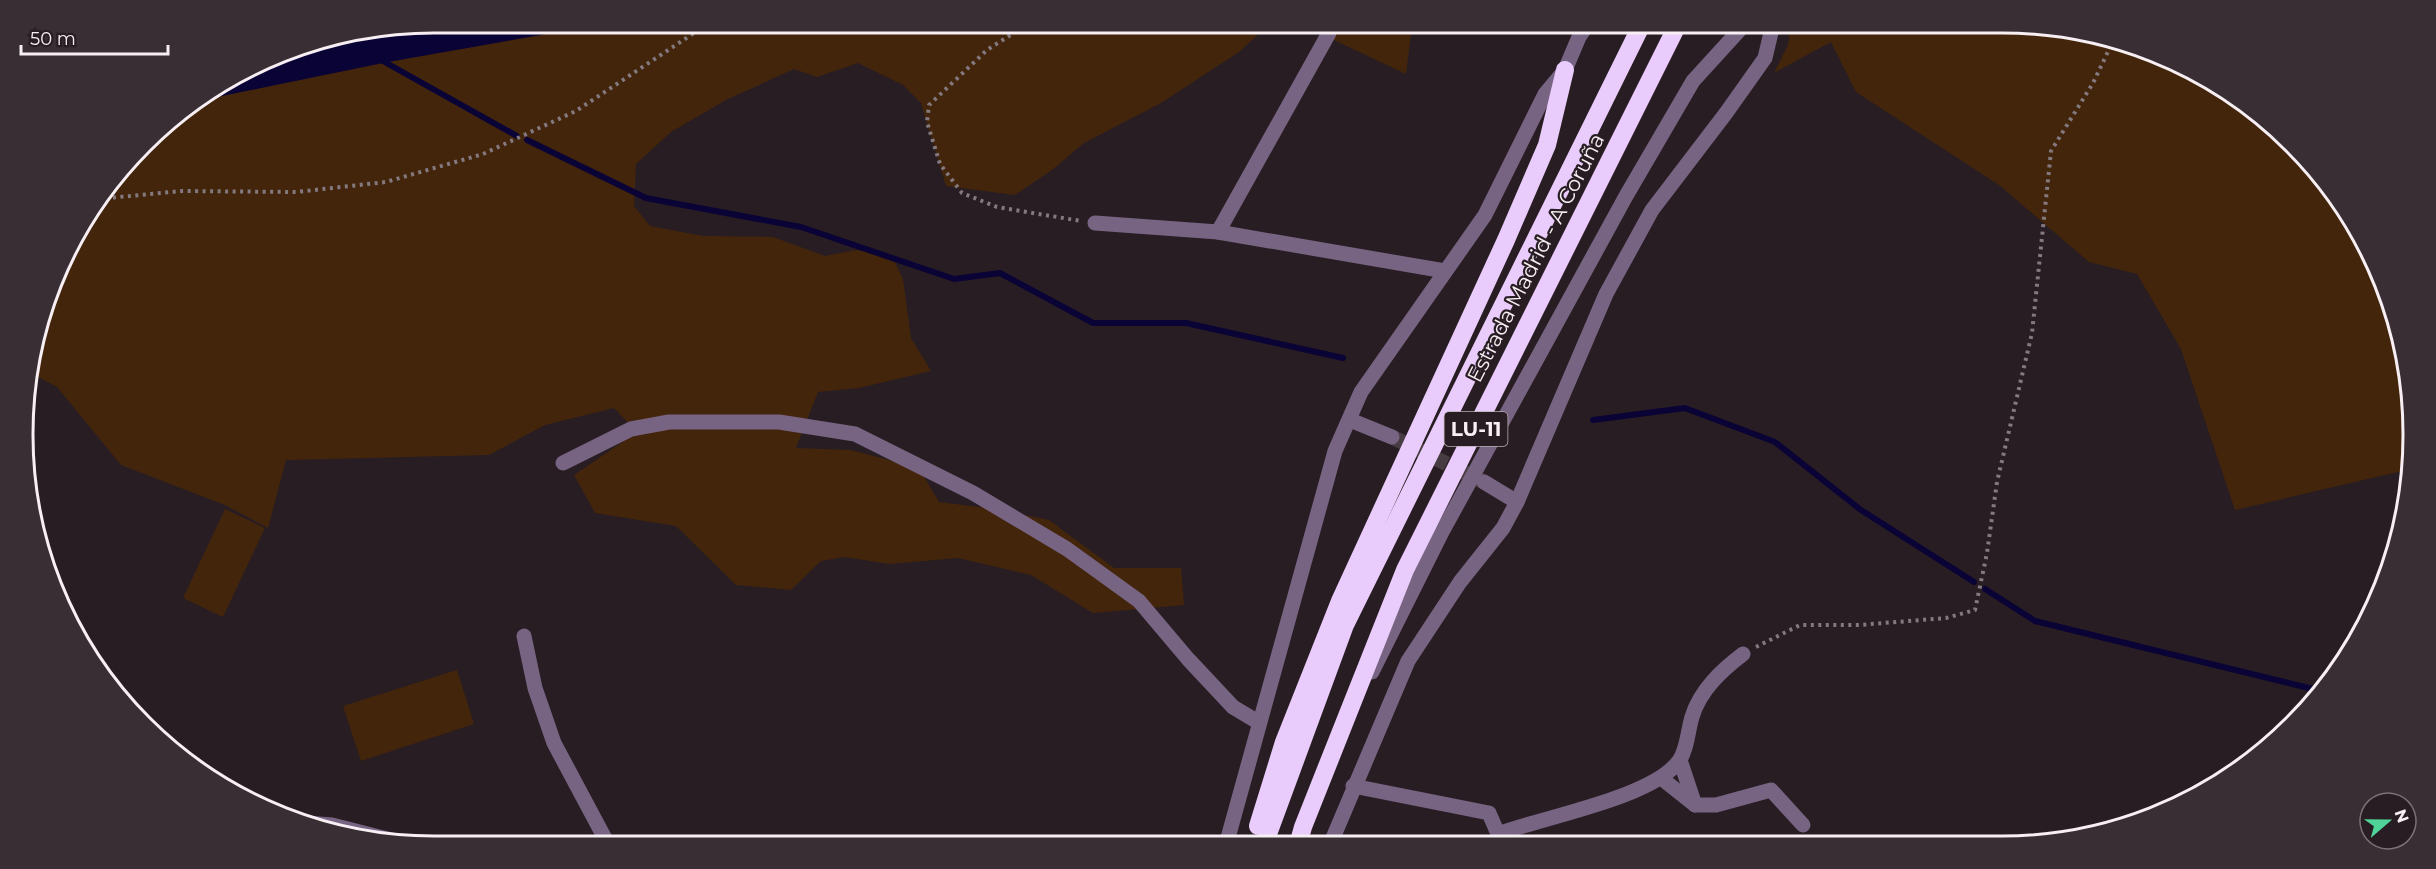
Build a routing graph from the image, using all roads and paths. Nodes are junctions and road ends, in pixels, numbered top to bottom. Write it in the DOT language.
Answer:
graph roads {
  1 [pos="694,33"];
  2 [pos="1014,33"];
  3 [pos="1329,33"];
  4 [pos="1582,33"];
  5 [pos="1638,33"];
  6 [pos="1674,33"];
  7 [pos="1737,33"];
  8 [pos="1771,33"];
  9 [pos="2110,48"];
  10 [pos="1565,70"];
  11 [pos="110,198"];
  12 [pos="1095,224"];
  13 [pos="1218,232"];
  14 [pos="1445,271"];
  15 [pos="1350,420"];
  16 [pos="1392,436"];
  17 [pos="563,463"];
  18 [pos="1484,482"];
  19 [pos="1517,502"];
  20 [pos="524,636"];
  21 [pos="1743,654"];
  22 [pos="1258,722"];
  23 [pos="1333,750"];
  24 [pos="1680,760"];
  25 [pos="1661,778"];
  26 [pos="1353,786"];
  27 [pos="1695,805"];
  28 [pos="1803,825"];
  29 [pos="604,836"];
  30 [pos="1228,836"];
  31 [pos="1255,836"];
  32 [pos="1267,836"];
  33 [pos="1300,836"];
  34 [pos="1333,836"];
  35 [pos="1498,836"];
  36 [pos="1504,836"];
  1 -- 11 [label="path"];
  2 -- 12 [label="path"];
  3 -- 13 [label="street"];
  4 -- 10 [label="street"];
  5 -- 32 [label="highway, Estrada Madrid - A Coruña / LU-11"];
  6 -- 23 [label="highway, Estrada Madrid - A Coruña / LU-11"];
  7 -- 23 [label="street"];
  8 -- 19 [label="street"];
  9 -- 21 [label="path"];
  10 -- 14 [label="street"];
  10 -- 31 [label="highway"];
  12 -- 13 [label="street"];
  13 -- 14 [label="street"];
  14 -- 15 [label="street"];
  15 -- 16 [label="street"];
  15 -- 22 [label="street"];
  17 -- 22 [label="street"];
  18 -- 19 [label="street"];
  19 -- 26 [label="street"];
  20 -- 29 [label="street"];
  21 -- 24 [label="street"];
  22 -- 30 [label="street"];
  23 -- 33 [label="highway, Estrada Madrid - A Coruña / LU-11"];
  24 -- 25 [label="street"];
  24 -- 27 [label="street"];
  25 -- 27 [label="street"];
  25 -- 36 [label="street"];
  26 -- 34 [label="street"];
  26 -- 35 [label="street"];
  27 -- 28 [label="street"];
}
